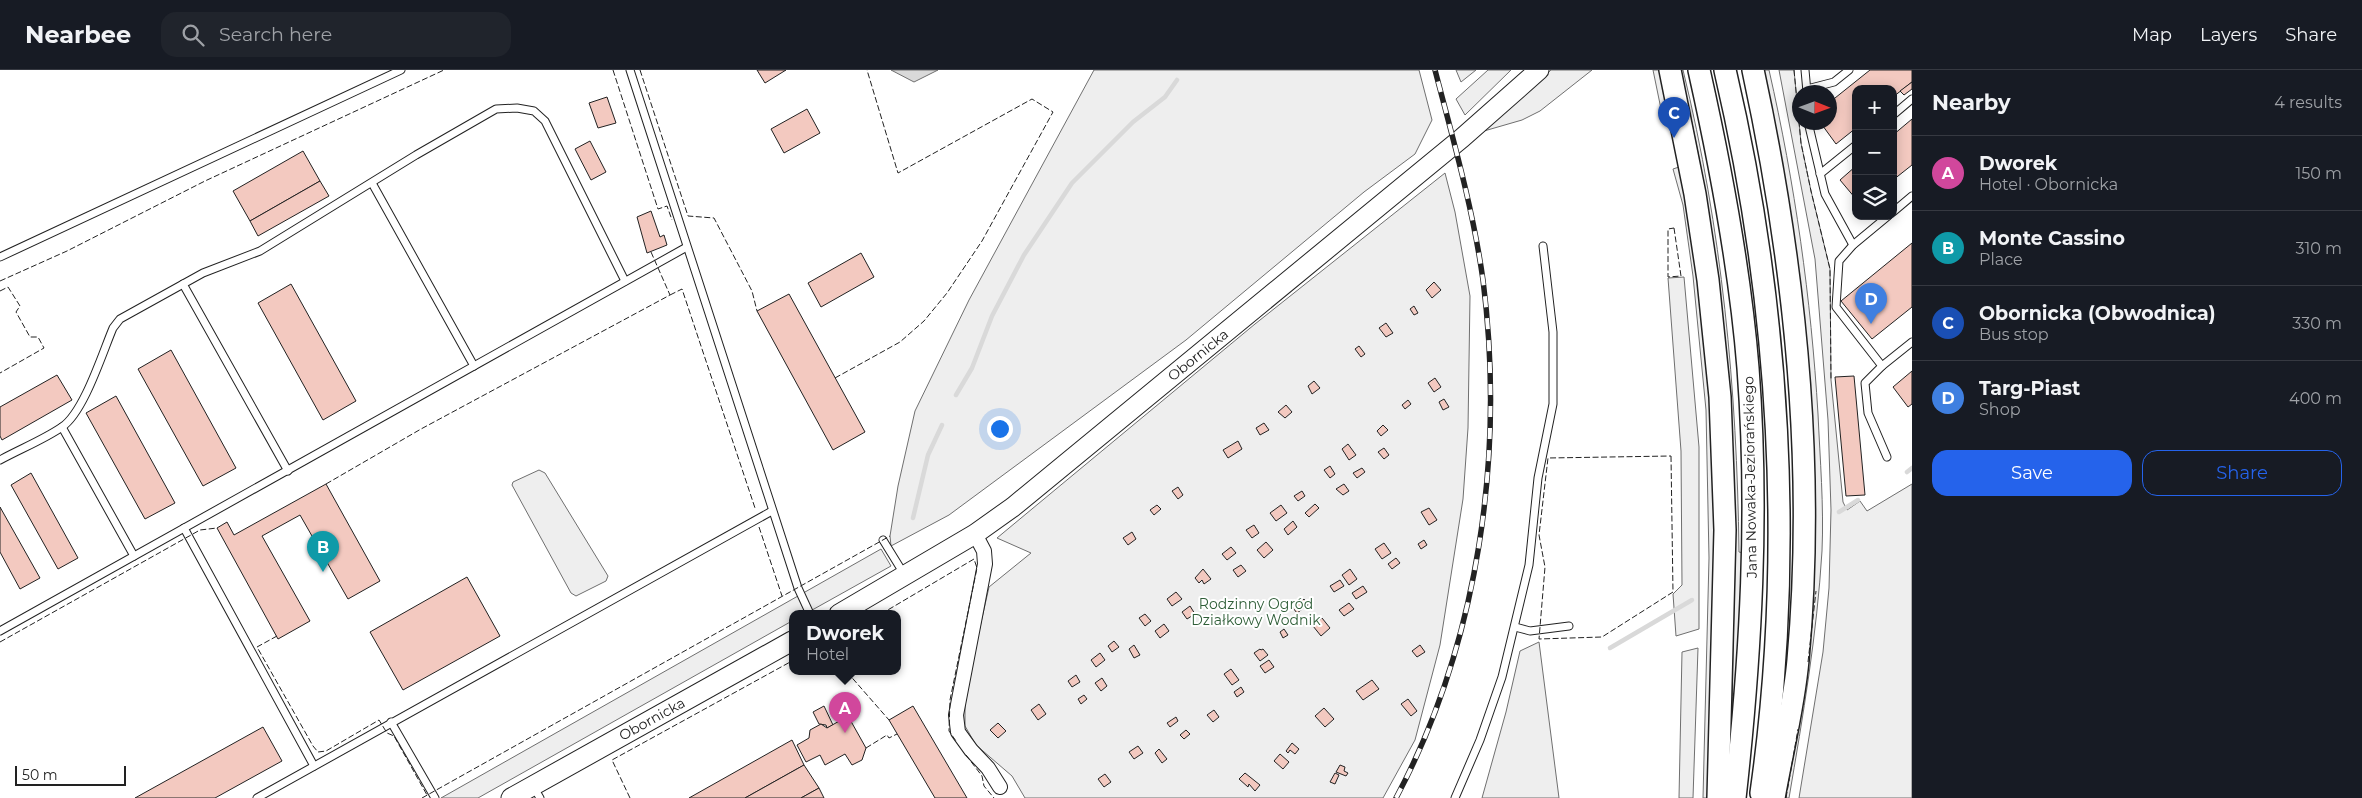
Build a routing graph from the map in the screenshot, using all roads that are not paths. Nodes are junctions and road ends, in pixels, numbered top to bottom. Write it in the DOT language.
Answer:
graph roads {
  1 [pos="401,70"];
  2 [pos="630,70"];
  3 [pos="1539,70"];
  4 [pos="1670,70"];
  5 [pos="1699,70"];
  6 [pos="1726,70"];
  7 [pos="1753,70"];
  8 [pos="1805,70"];
  9 [pos="1849,70"];
  10 [pos="1806,85"];
  11 [pos="1825,85"];
  12 [pos="1912,100"];
  13 [pos="1897,112"];
  14 [pos="1810,130"];
  15 [pos="1852,148"];
  16 [pos="1820,174"];
  17 [pos="372,182"];
  18 [pos="1912,196"];
  19 [pos="1897,209"];
  20 [pos="1883,220"];
  21 [pos="1853,245"];
  22 [pos="1543,246"];
  23 [pos="686,248"];
  24 [pos="0,257"];
  25 [pos="625,281"];
  26 [pos="183,284"];
  27 [pos="1912,342"];
  28 [pos="474,366"];
  29 [pos="1882,366"];
  30 [pos="62,427"];
  31 [pos="1887,457"];
  32 [pos="0,460"];
  33 [pos="288,472"];
  34 [pos="772,511"];
  35 [pos="184,528"];
  36 [pos="975,534"];
  37 [pos="883,540"];
  38 [pos="134,556"];
  39 [pos="906,576"];
  40 [pos="808,610"];
  41 [pos="846,610"];
  42 [pos="1569,626"];
  43 [pos="1515,627"];
  44 [pos="0,631"];
  45 [pos="789,642"];
  46 [pos="391,722"];
  47 [pos="314,766"];
  48 [pos="1000,787"];
  49 [pos="537,792"];
  50 [pos="257,798"];
  51 [pos="435,798"];
  52 [pos="511,798"];
  53 [pos="1455,798"];
  54 [pos="1718,798"];
  55 [pos="1734,798"];
  56 [pos="1761,798"];
  57 [pos="1774,798"];
  1 -- 24 [label="lane"];
  2 -- 23 [label="lane"];
  3 -- 36 [label="main road, Obornicka"];
  4 -- 54 [label="main road"];
  5 -- 55 [label="main road, Jana Nowaka-Jeziorańskiego"];
  6 -- 56 [label="main road, Jana Nowaka-Jeziorańskiego"];
  7 -- 57 [label="main road"];
  8 -- 10 [label="lane"];
  9 -- 11 [label="lane"];
  12 -- 13 [label="lane"];
  14 -- 16 [label="lane"];
  15 -- 16 [label="lane"];
  16 -- 21 [label="lane"];
  17 -- 25 [label="lane"];
  17 -- 26 [label="lane"];
  17 -- 28 [label="lane"];
  18 -- 19 [label="lane"];
  20 -- 21 [label="lane"];
  21 -- 29 [label="lane"];
  22 -- 43 [label="lane"];
  23 -- 25 [label="lane"];
  23 -- 34 [label="lane"];
  25 -- 28 [label="lane"];
  26 -- 30 [label="lane"];
  26 -- 33 [label="lane"];
  27 -- 29 [label="lane"];
  28 -- 33 [label="lane"];
  29 -- 31 [label="lane"];
  30 -- 32 [label="lane"];
  30 -- 38 [label="lane"];
  33 -- 35 [label="lane"];
  34 -- 40 [label="lane"];
  34 -- 46 [label="lane"];
  35 -- 38 [label="lane"];
  35 -- 47 [label="lane"];
  36 -- 39 [label="main road, Obornicka"];
  36 -- 48 [label="street"];
  37 -- 39 [label="lane"];
  38 -- 44 [label="lane"];
  39 -- 41 [label="main road, Obornicka"];
  42 -- 43 [label="lane"];
  43 -- 53 [label="lane"];
  45 -- 49 [label="main road, Obornicka"];
  46 -- 47 [label="lane"];
  46 -- 51 [label="lane"];
  47 -- 50 [label="lane"];
  49 -- 52 [label="main road, Obornicka"];
}
